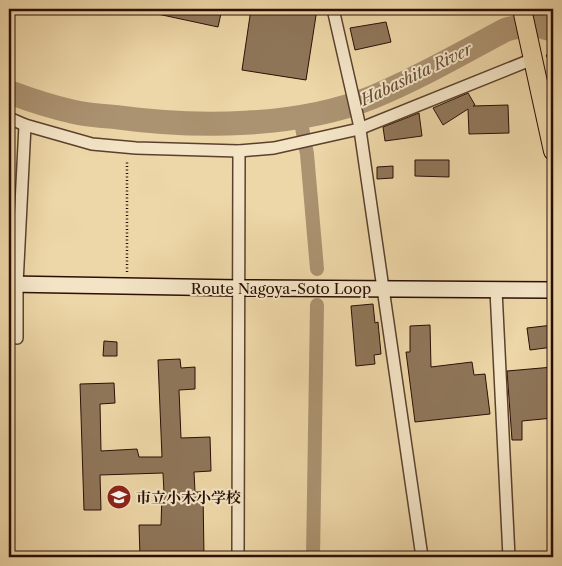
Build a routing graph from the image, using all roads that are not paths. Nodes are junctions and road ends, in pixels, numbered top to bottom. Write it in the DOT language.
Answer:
graph roads {
  1 [pos="333,9"];
  2 [pos="522,9"];
  3 [pos="532,54"];
  4 [pos="9,118"];
  5 [pos="25,125"];
  6 [pos="359,126"];
  7 [pos="239,151"];
  8 [pos="553,152"];
  9 [pos="13,284"];
  10 [pos="239,288"];
  11 [pos="384,288"];
  12 [pos="496,290"];
  13 [pos="553,290"];
  14 [pos="18,338"];
  15 [pos="238,557"];
  16 [pos="422,557"];
  17 [pos="509,557"];
  1 -- 6 [label="street"];
  2 -- 3 [label="main road"];
  3 -- 6 [label="street"];
  3 -- 8 [label="main road"];
  4 -- 5 [label="street"];
  5 -- 7 [label="street"];
  5 -- 9 [label="street"];
  6 -- 7 [label="street"];
  6 -- 11 [label="street"];
  7 -- 10 [label="street"];
  9 -- 10 [label="main road, Route Nagoya-Soto Loop"];
  9 -- 14 [label="street"];
  10 -- 11 [label="main road, Route Nagoya-Soto Loop"];
  10 -- 15 [label="street"];
  11 -- 12 [label="main road, Route Nagoya-Soto Loop"];
  11 -- 16 [label="street"];
  12 -- 13 [label="main road, Route Nagoya-Soto Loop"];
  12 -- 17 [label="street"];
}
